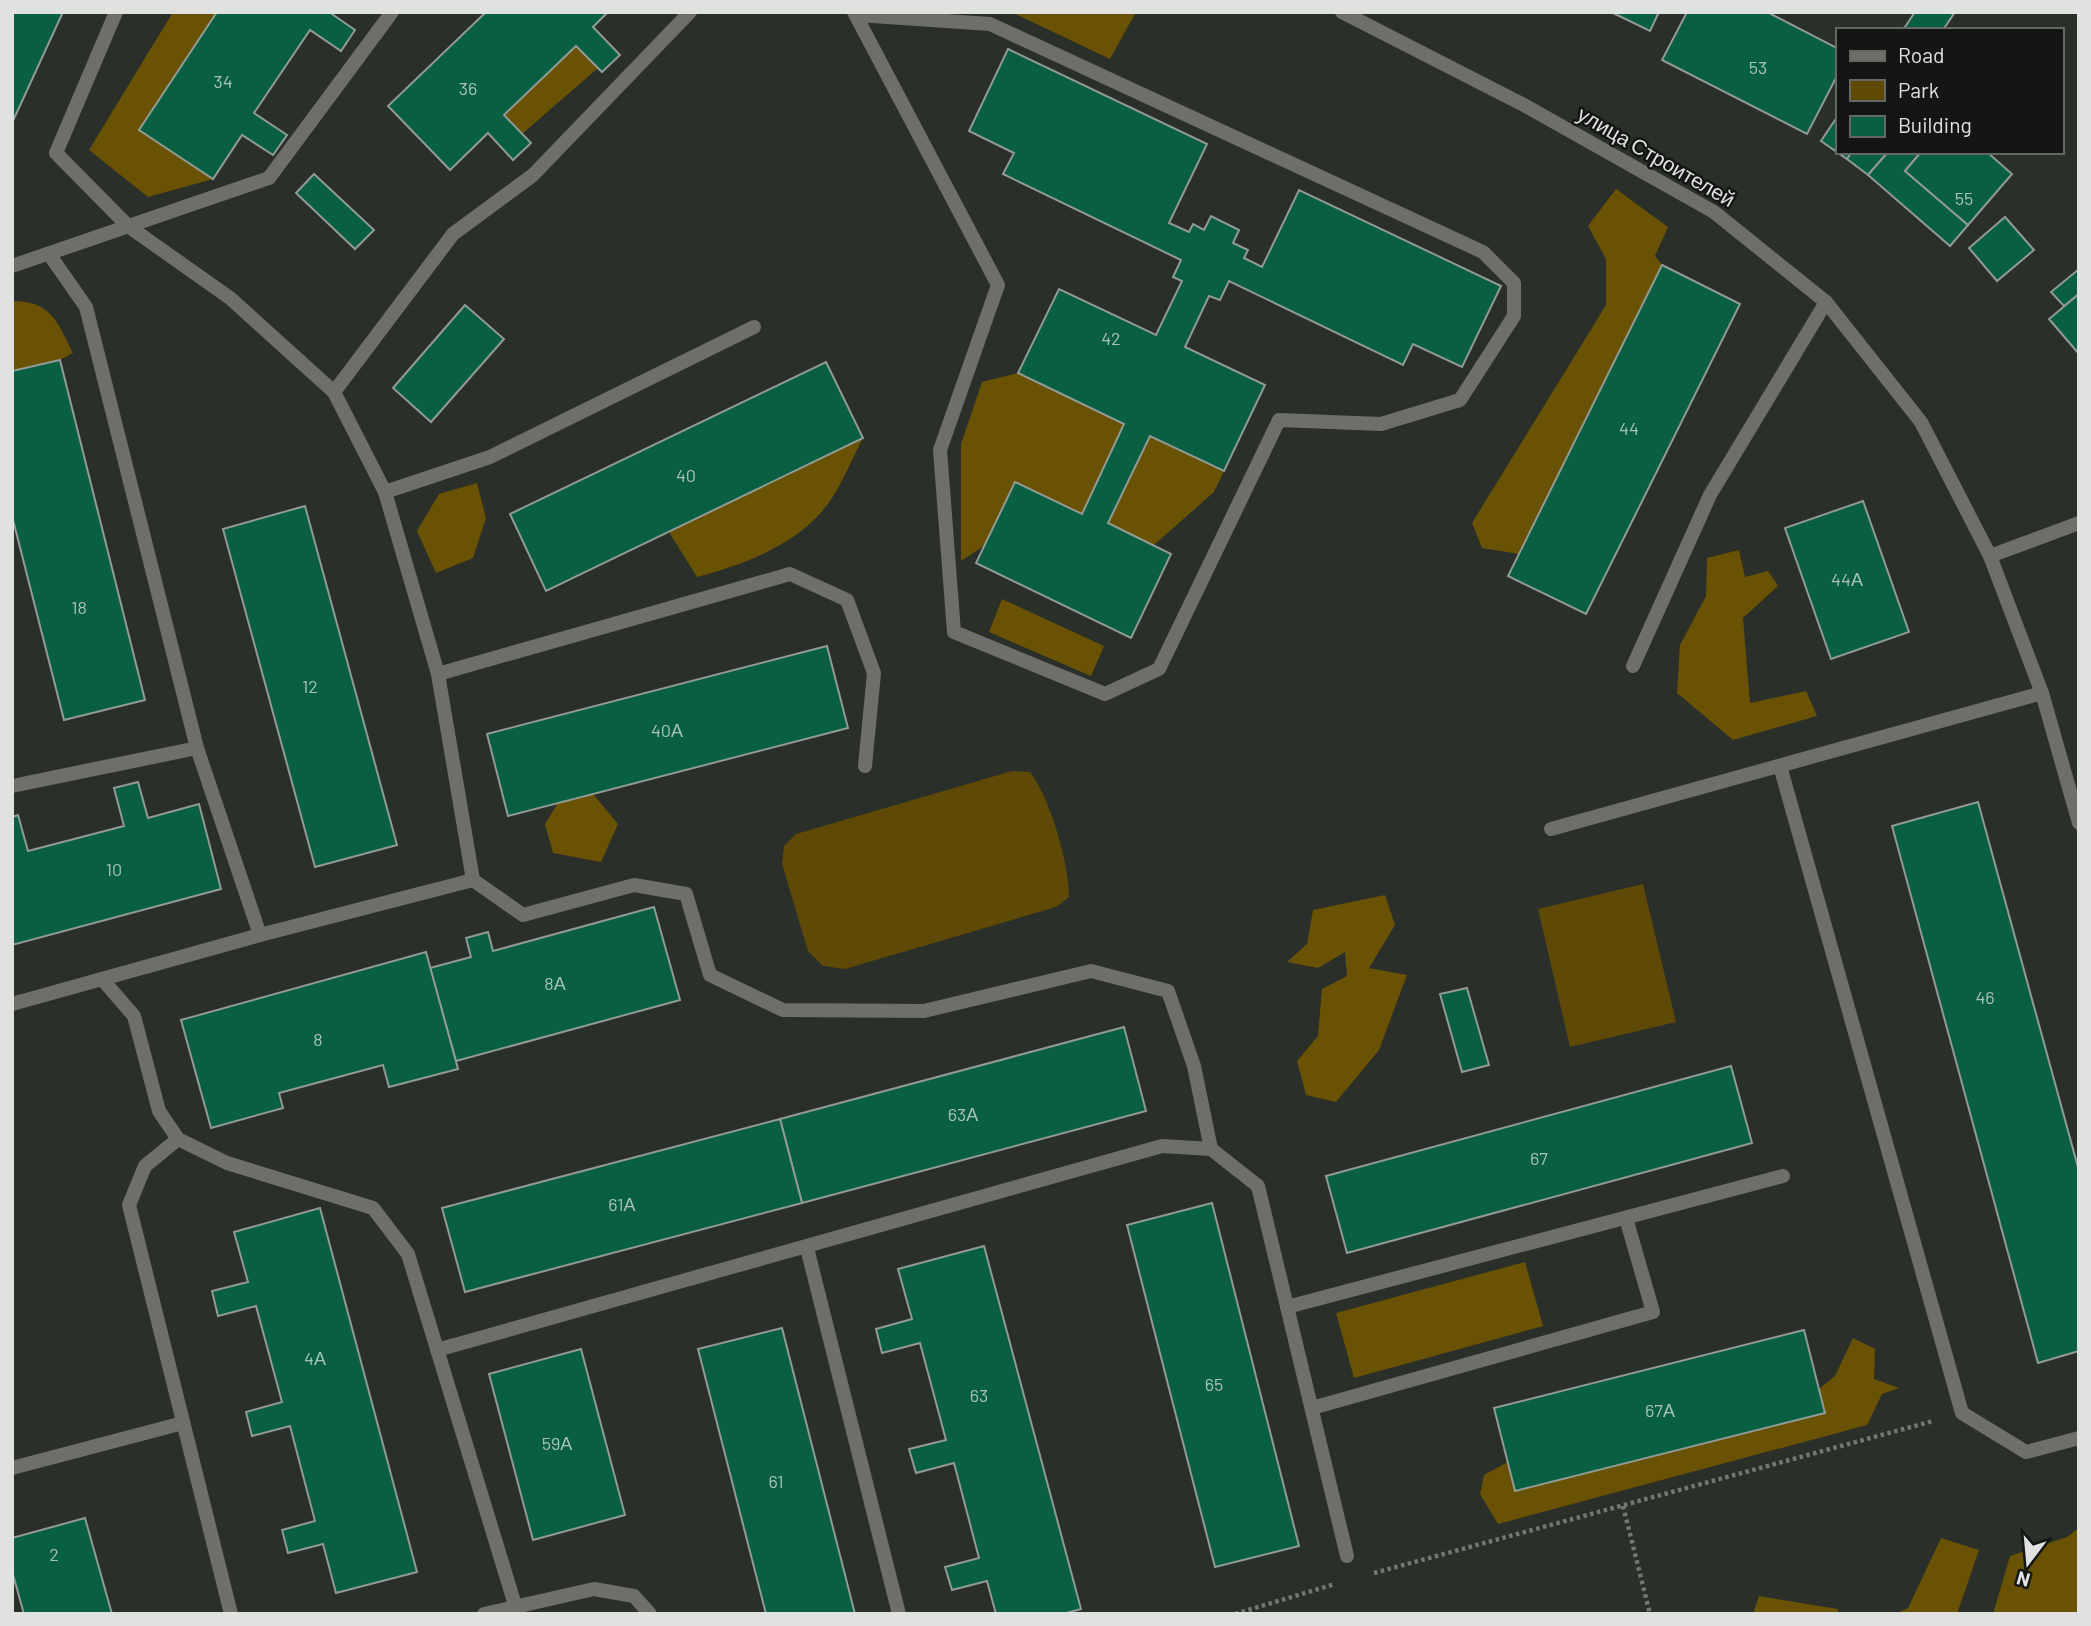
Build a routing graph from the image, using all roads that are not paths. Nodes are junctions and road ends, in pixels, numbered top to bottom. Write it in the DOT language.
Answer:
graph roads {
  1 [pos="116,12"];
  2 [pos="392,12"];
  3 [pos="690,12"];
  4 [pos="1342,12"];
  5 [pos="856,14"];
  6 [pos="128,226"];
  7 [pos="49,254"];
  8 [pos="12,266"];
  9 [pos="1826,302"];
  10 [pos="754,327"];
  11 [pos="334,392"];
  12 [pos="385,492"];
  13 [pos="2079,523"];
  14 [pos="1990,556"];
  15 [pos="1633,666"];
  16 [pos="438,674"];
  17 [pos="2042,693"];
  18 [pos="197,748"];
  19 [pos="865,766"];
  20 [pos="1780,766"];
  21 [pos="12,786"];
  22 [pos="2079,823"];
  23 [pos="1551,829"];
  24 [pos="473,880"];
  25 [pos="260,935"];
  26 [pos="102,979"];
  27 [pos="12,1004"];
  28 [pos="178,1139"];
  29 [pos="1212,1149"];
  30 [pos="1783,1176"];
  31 [pos="1626,1218"];
  32 [pos="807,1248"];
  33 [pos="1287,1307"];
  34 [pos="437,1350"];
  35 [pos="1311,1408"];
  36 [pos="183,1423"];
  37 [pos="2079,1438"];
  38 [pos="12,1468"];
  39 [pos="1347,1556"];
  40 [pos="515,1605"];
  41 [pos="231,1614"];
  42 [pos="484,1614"];
  43 [pos="650,1614"];
  44 [pos="899,1614"];
  1 -- 6 [label="street"];
  2 -- 6 [label="street"];
  3 -- 11 [label="street"];
  4 -- 9 [label="street, улица Строителей"];
  5 -- 5 [label="street"];
  6 -- 7 [label="street"];
  6 -- 11 [label="street"];
  7 -- 8 [label="street"];
  7 -- 18 [label="street"];
  9 -- 14 [label="street, улица Строителей"];
  9 -- 15 [label="street"];
  10 -- 12 [label="street"];
  11 -- 12 [label="street"];
  12 -- 16 [label="street"];
  13 -- 14 [label="street"];
  14 -- 17 [label="street, улица Строителей"];
  16 -- 19 [label="street"];
  16 -- 24 [label="street"];
  17 -- 20 [label="street"];
  17 -- 22 [label="street, улица Строителей"];
  18 -- 21 [label="street"];
  18 -- 25 [label="street"];
  20 -- 23 [label="street"];
  20 -- 37 [label="street"];
  24 -- 25 [label="street"];
  24 -- 29 [label="street"];
  25 -- 26 [label="street"];
  26 -- 27 [label="street"];
  26 -- 28 [label="street"];
  28 -- 34 [label="street"];
  28 -- 36 [label="street"];
  29 -- 32 [label="street"];
  29 -- 33 [label="street"];
  30 -- 31 [label="street"];
  31 -- 33 [label="street"];
  31 -- 35 [label="street"];
  32 -- 34 [label="street"];
  32 -- 44 [label="street"];
  33 -- 35 [label="street"];
  34 -- 40 [label="street"];
  35 -- 39 [label="street"];
  36 -- 38 [label="street"];
  36 -- 41 [label="street"];
  40 -- 42 [label="street"];
  40 -- 43 [label="street"];
}
